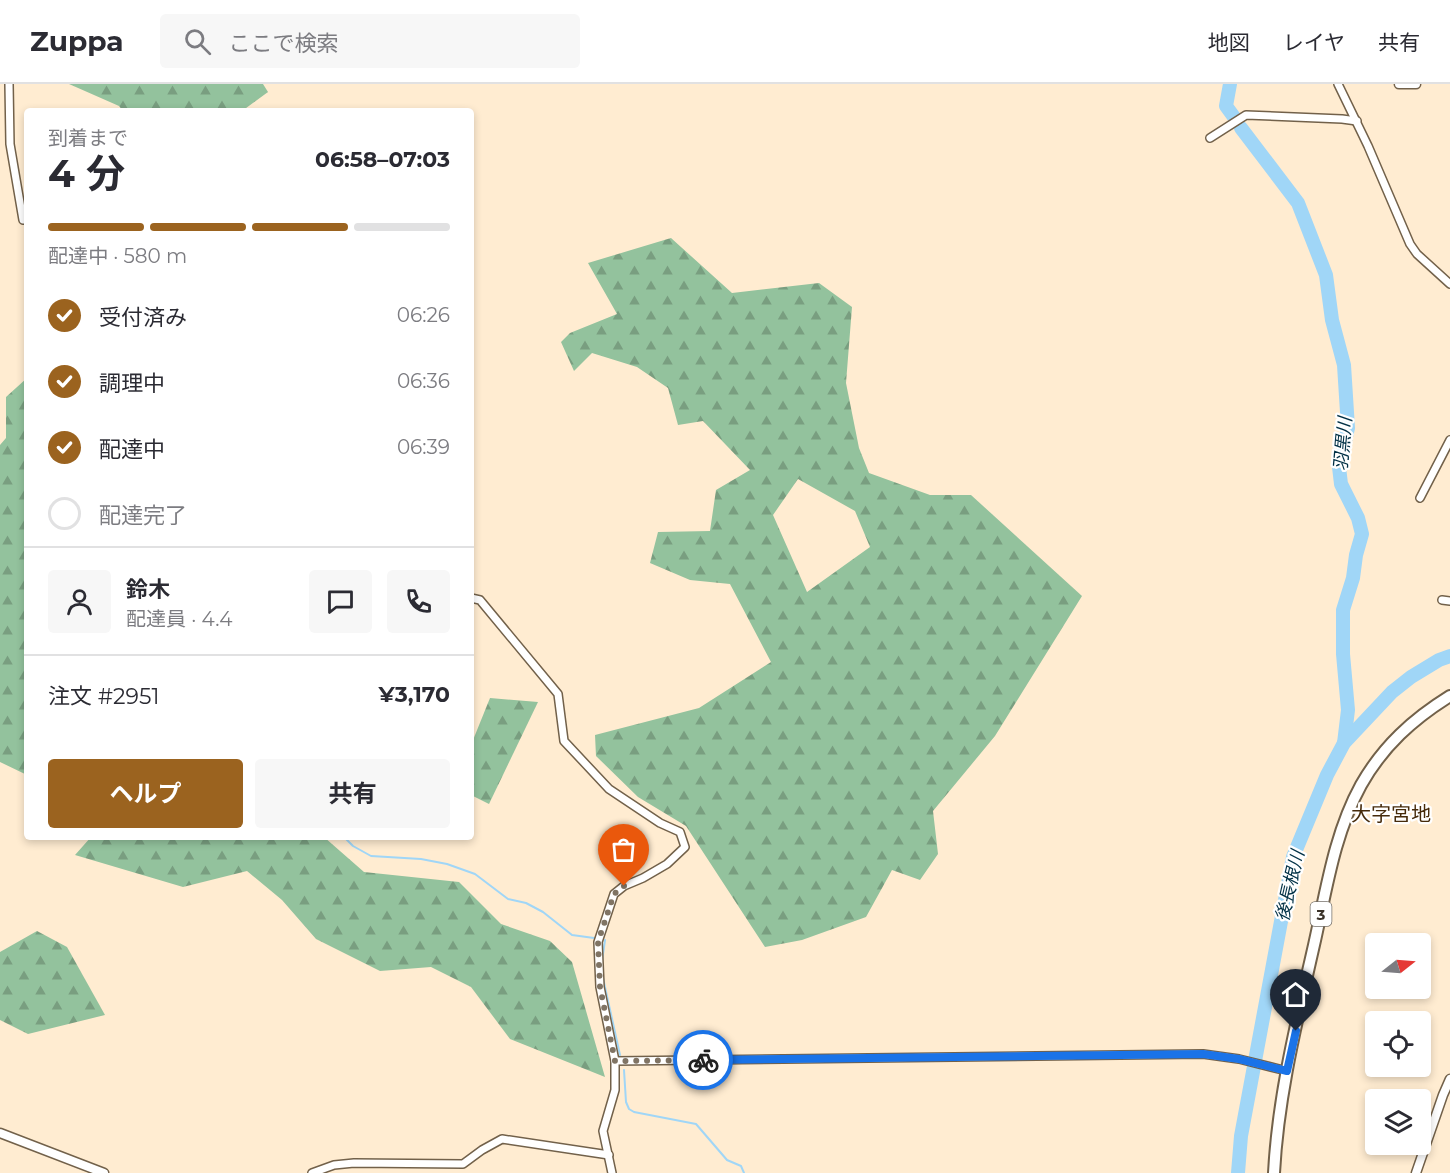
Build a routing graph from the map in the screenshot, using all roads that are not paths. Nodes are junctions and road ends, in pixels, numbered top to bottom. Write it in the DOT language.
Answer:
graph roads {
  1 [pos="9,84"];
  2 [pos="1338,84"];
  3 [pos="1399,84"];
  4 [pos="1416,84"];
  5 [pos="1356,121"];
  6 [pos="1210,138"];
  7 [pos="24,220"];
  8 [pos="1450,284"];
  9 [pos="1450,440"];
  10 [pos="1420,498"];
  11 [pos="474,599"];
  12 [pos="1450,696"];
  13 [pos="615,1061"];
  14 [pos="1287,1071"];
  15 [pos="1450,1079"];
  16 [pos="0,1132"];
  17 [pos="609,1155"];
  18 [pos="104,1173"];
  19 [pos="312,1173"];
  20 [pos="612,1173"];
  21 [pos="1274,1173"];
  22 [pos="1416,1173"];
  1 -- 7 [label="street"];
  2 -- 5 [label="street"];
  3 -- 4 [label="street"];
  5 -- 6 [label="street"];
  5 -- 8 [label="street"];
  9 -- 10 [label="street"];
  11 -- 13 [label="street"];
  12 -- 14 [label="main road, 3"];
  13 -- 14 [label="street"];
  13 -- 17 [label="street"];
  14 -- 21 [label="main road, 3"];
  15 -- 22 [label="street"];
  16 -- 18 [label="street"];
  17 -- 19 [label="street"];
  17 -- 20 [label="street"];
}
